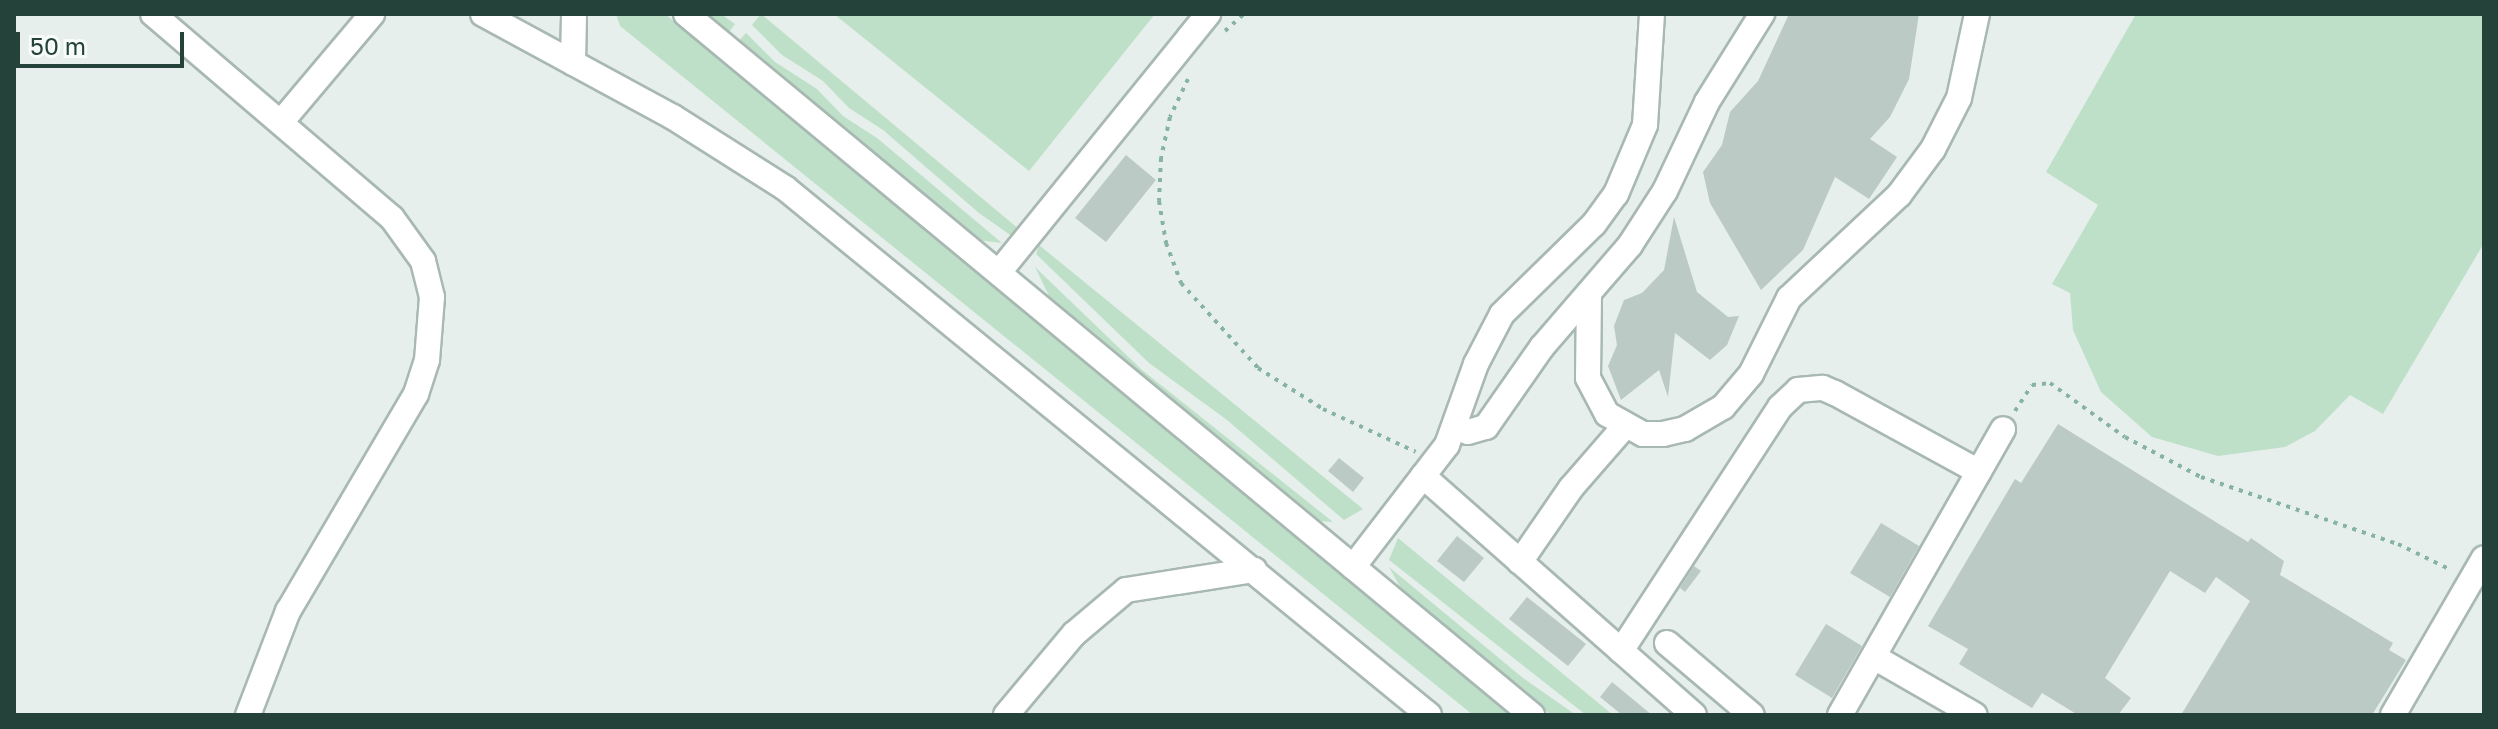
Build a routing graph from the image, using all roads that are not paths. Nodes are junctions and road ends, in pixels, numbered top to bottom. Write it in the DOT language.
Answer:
graph roads {
  1 [pos="153,14"];
  2 [pos="372,14"];
  3 [pos="483,14"];
  4 [pos="574,14"];
  5 [pos="686,14"];
  6 [pos="1208,14"];
  7 [pos="1652,14"];
  8 [pos="1762,14"];
  9 [pos="1977,14"];
  10 [pos="573,63"];
  11 [pos="282,121"];
  12 [pos="1000,271"];
  13 [pos="1589,295"];
  14 [pos="1456,426"];
  15 [pos="1624,427"];
  16 [pos="2003,429"];
  17 [pos="1429,469"];
  18 [pos="1979,472"];
  19 [pos="1513,556"];
  20 [pos="2484,558"];
  21 [pos="1348,563"];
  22 [pos="1254,570"];
  23 [pos="1667,643"];
  24 [pos="1621,651"];
  25 [pos="1874,657"];
  26 [pos="1842,714"];
  27 [pos="248,715"];
  28 [pos="1006,715"];
  29 [pos="1429,715"];
  30 [pos="1532,715"];
  31 [pos="1694,715"];
  32 [pos="1752,715"];
  33 [pos="1975,715"];
  34 [pos="2393,715"];
  1 -- 11 [label="street"];
  2 -- 11 [label="street"];
  3 -- 10 [label="street"];
  4 -- 10 [label="street"];
  5 -- 12 [label="street"];
  6 -- 12 [label="street"];
  7 -- 14 [label="street"];
  8 -- 13 [label="street"];
  9 -- 15 [label="street"];
  10 -- 22 [label="street"];
  11 -- 27 [label="street"];
  12 -- 21 [label="street"];
  13 -- 14 [label="street"];
  13 -- 15 [label="street"];
  14 -- 17 [label="street"];
  15 -- 19 [label="street"];
  16 -- 18 [label="street"];
  17 -- 19 [label="street"];
  17 -- 21 [label="street"];
  18 -- 24 [label="street"];
  18 -- 25 [label="street"];
  19 -- 24 [label="street"];
  20 -- 34 [label="street"];
  21 -- 30 [label="street"];
  22 -- 28 [label="street"];
  22 -- 29 [label="street"];
  23 -- 32 [label="street"];
  24 -- 31 [label="street"];
  25 -- 26 [label="street"];
  25 -- 33 [label="street"];
}
